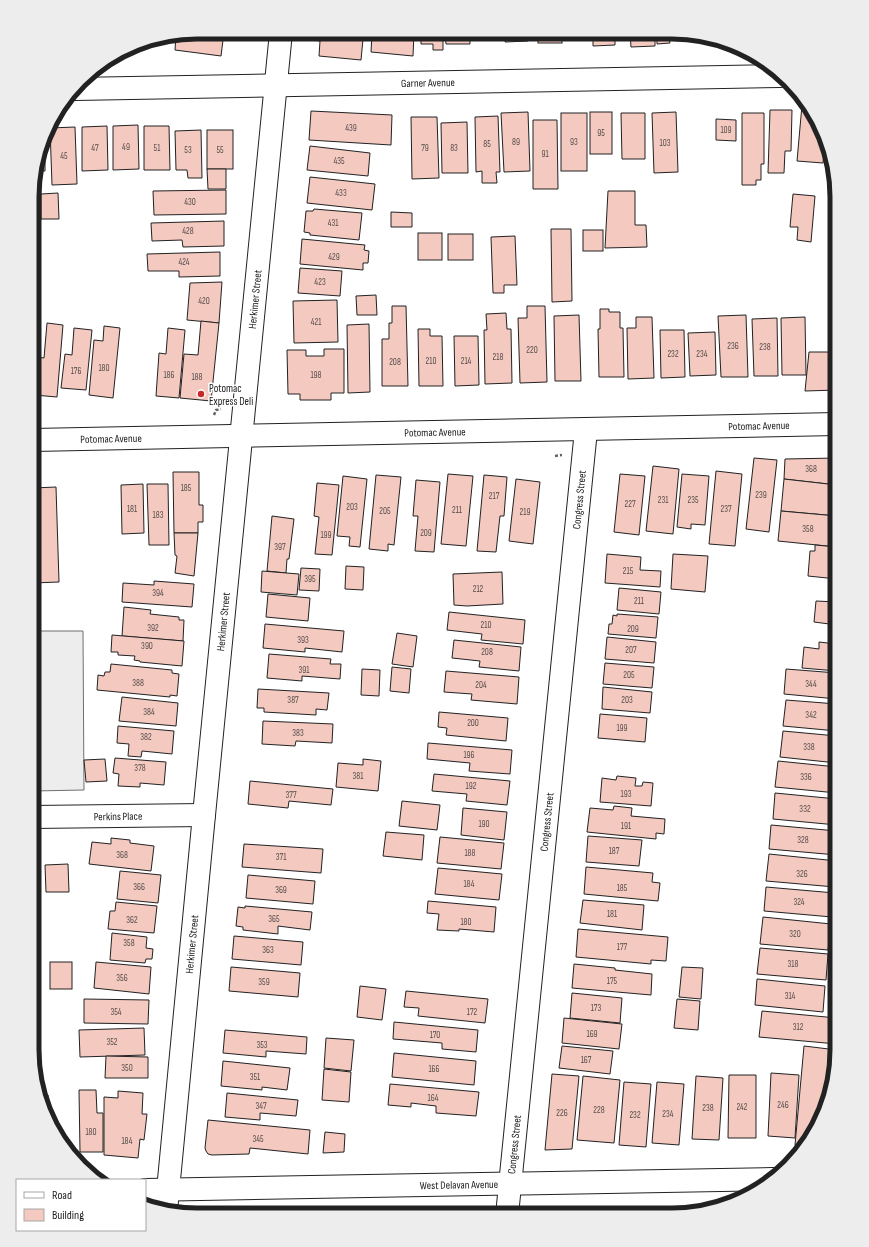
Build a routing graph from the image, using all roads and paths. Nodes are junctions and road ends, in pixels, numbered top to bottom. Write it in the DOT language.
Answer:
graph roads {
  1 [pos="281,39"];
  2 [pos="773,76"];
  3 [pos="276,85"];
  4 [pos="82,89"];
  5 [pos="830,424"];
  6 [pos="586,430"];
  7 [pos="242,436"];
  8 [pos="39,440"];
  9 [pos="204,815"];
  10 [pos="39,817"];
  11 [pos="762,1179"];
  12 [pos="510,1184"];
  13 [pos="146,1190"];
  14 [pos="168,1190"];
  15 [pos="167,1205"];
  16 [pos="508,1208"];
  1 -- 3 [label="street, Herkimer Street"];
  2 -- 3 [label="street, Garner Avenue"];
  3 -- 4 [label="street, Garner Avenue"];
  3 -- 7 [label="street, Herkimer Street"];
  5 -- 6 [label="street, Potomac Avenue"];
  6 -- 7 [label="street, Potomac Avenue"];
  6 -- 12 [label="street, Congress Street"];
  7 -- 8 [label="street, Potomac Avenue"];
  7 -- 9 [label="street, Herkimer Street"];
  9 -- 10 [label="street, Perkins Place"];
  9 -- 14 [label="street, Herkimer Street"];
  11 -- 12 [label="street, West Delavan Avenue"];
  12 -- 14 [label="street, West Delavan Avenue"];
  12 -- 16 [label="street, Congress Street"];
  13 -- 14 [label="street, West Delavan Avenue"];
  14 -- 15 [label="street, Herkimer Street"];
}
